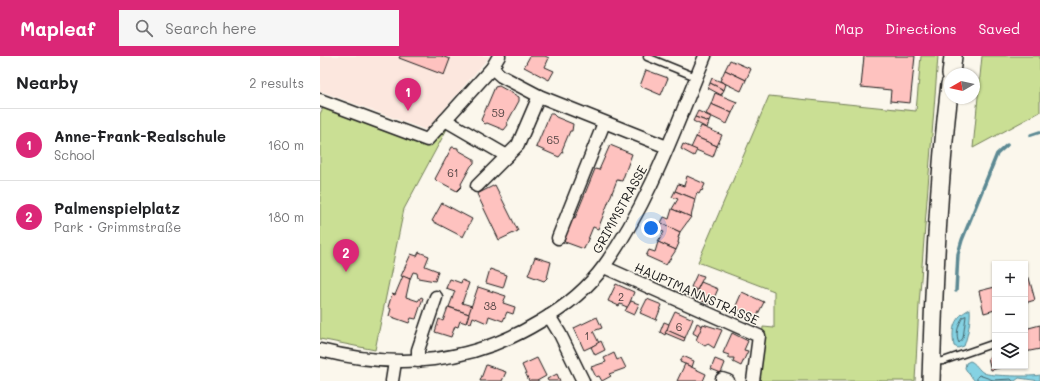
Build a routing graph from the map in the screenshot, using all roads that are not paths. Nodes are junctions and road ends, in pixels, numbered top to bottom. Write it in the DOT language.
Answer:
graph roads {
  1 [pos="499,56"];
  2 [pos="647,56"];
  3 [pos="705,56"];
  4 [pos="953,56"];
  5 [pos="492,68"];
  6 [pos="952,68"];
  7 [pos="696,77"];
  8 [pos="539,96"];
  9 [pos="320,100"];
  10 [pos="948,104"];
  11 [pos="445,120"];
  12 [pos="604,123"];
  13 [pos="666,147"];
  14 [pos="507,156"];
  15 [pos="477,186"];
  16 [pos="558,238"];
  17 [pos="604,267"];
  18 [pos="436,297"];
  19 [pos="549,316"];
  20 [pos="992,344"];
  21 [pos="320,350"];
  22 [pos="418,361"];
  23 [pos="395,362"];
  24 [pos="932,362"];
  25 [pos="392,381"];
  26 [pos="583,381"];
  27 [pos="753,381"];
  28 [pos="931,381"];
  1 -- 5 [label="street"];
  2 -- 7 [label="lane"];
  3 -- 7 [label="street, GRIMMSTRASSE"];
  4 -- 6 [label="main road"];
  5 -- 8 [label="street"];
  5 -- 11 [label="street"];
  7 -- 13 [label="street, GRIMMSTRASSE"];
  8 -- 12 [label="street"];
  8 -- 14 [label="street"];
  9 -- 11 [label="street"];
  10 -- 24 [label="main road"];
  11 -- 14 [label="street"];
  12 -- 13 [label="street"];
  12 -- 16 [label="street"];
  13 -- 17 [label="street, GRIMMSTRASSE"];
  14 -- 15 [label="street"];
  17 -- 19 [label="street, GRIMMSTRASSE"];
  17 -- 27 [label="street, HAUPTMANNSTRASSE"];
  18 -- 22 [label="street"];
  19 -- 22 [label="street, GRIMMSTRASSE"];
  19 -- 26 [label="street"];
  20 -- 24 [label="lane"];
  21 -- 23 [label="street, GRIMMSTRASSE"];
  22 -- 23 [label="street, GRIMMSTRASSE"];
  23 -- 25 [label="street"];
  24 -- 28 [label="main road"];
}
